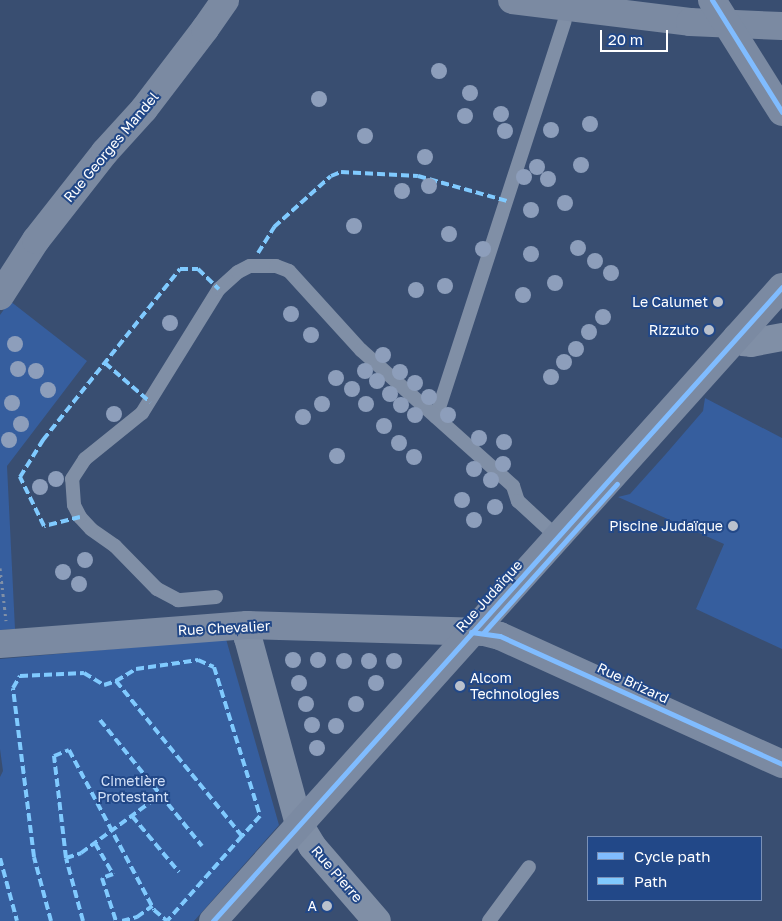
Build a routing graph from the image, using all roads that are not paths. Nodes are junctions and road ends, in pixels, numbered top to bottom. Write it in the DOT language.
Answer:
graph roads {
  1 [pos="225,0"];
  2 [pos="512,0"];
  3 [pos="712,0"];
  4 [pos="565,21"];
  5 [pos="727,24"];
  6 [pos="782,26"];
  7 [pos="782,112"];
  8 [pos="782,287"];
  9 [pos="0,296"];
  10 [pos="737,337"];
  11 [pos="782,337"];
  12 [pos="436,417"];
  13 [pos="557,537"];
  14 [pos="216,597"];
  15 [pos="247,625"];
  16 [pos="460,632"];
  17 [pos="4,637"];
  18 [pos="782,764"];
  19 [pos="299,824"];
  20 [pos="529,867"];
  21 [pos="220,918"];
  22 [pos="378,921"];
  23 [pos="489,921"];
  1 -- 9 [label="street, Rue Georges Mandel"];
  2 -- 5 [label="street"];
  3 -- 5 [label="street"];
  4 -- 12 [label="lane"];
  5 -- 6 [label="street"];
  5 -- 7 [label="street"];
  8 -- 10 [label="street, Rue Judaïque"];
  10 -- 11 [label="street"];
  10 -- 13 [label="street, Rue Judaïque"];
  12 -- 13 [label="lane"];
  12 -- 14 [label="lane"];
  13 -- 16 [label="street, Rue Judaïque"];
  15 -- 16 [label="street, Rue Chevalier"];
  15 -- 17 [label="street, Rue Chevalier"];
  15 -- 19 [label="street, Rue Pierre"];
  16 -- 18 [label="street, Rue Brizard"];
  16 -- 19 [label="street, Rue Judaïque"];
  19 -- 21 [label="street, Rue Judaïque"];
  19 -- 22 [label="street, Rue Pierre"];
  20 -- 23 [label="lane"];
}
